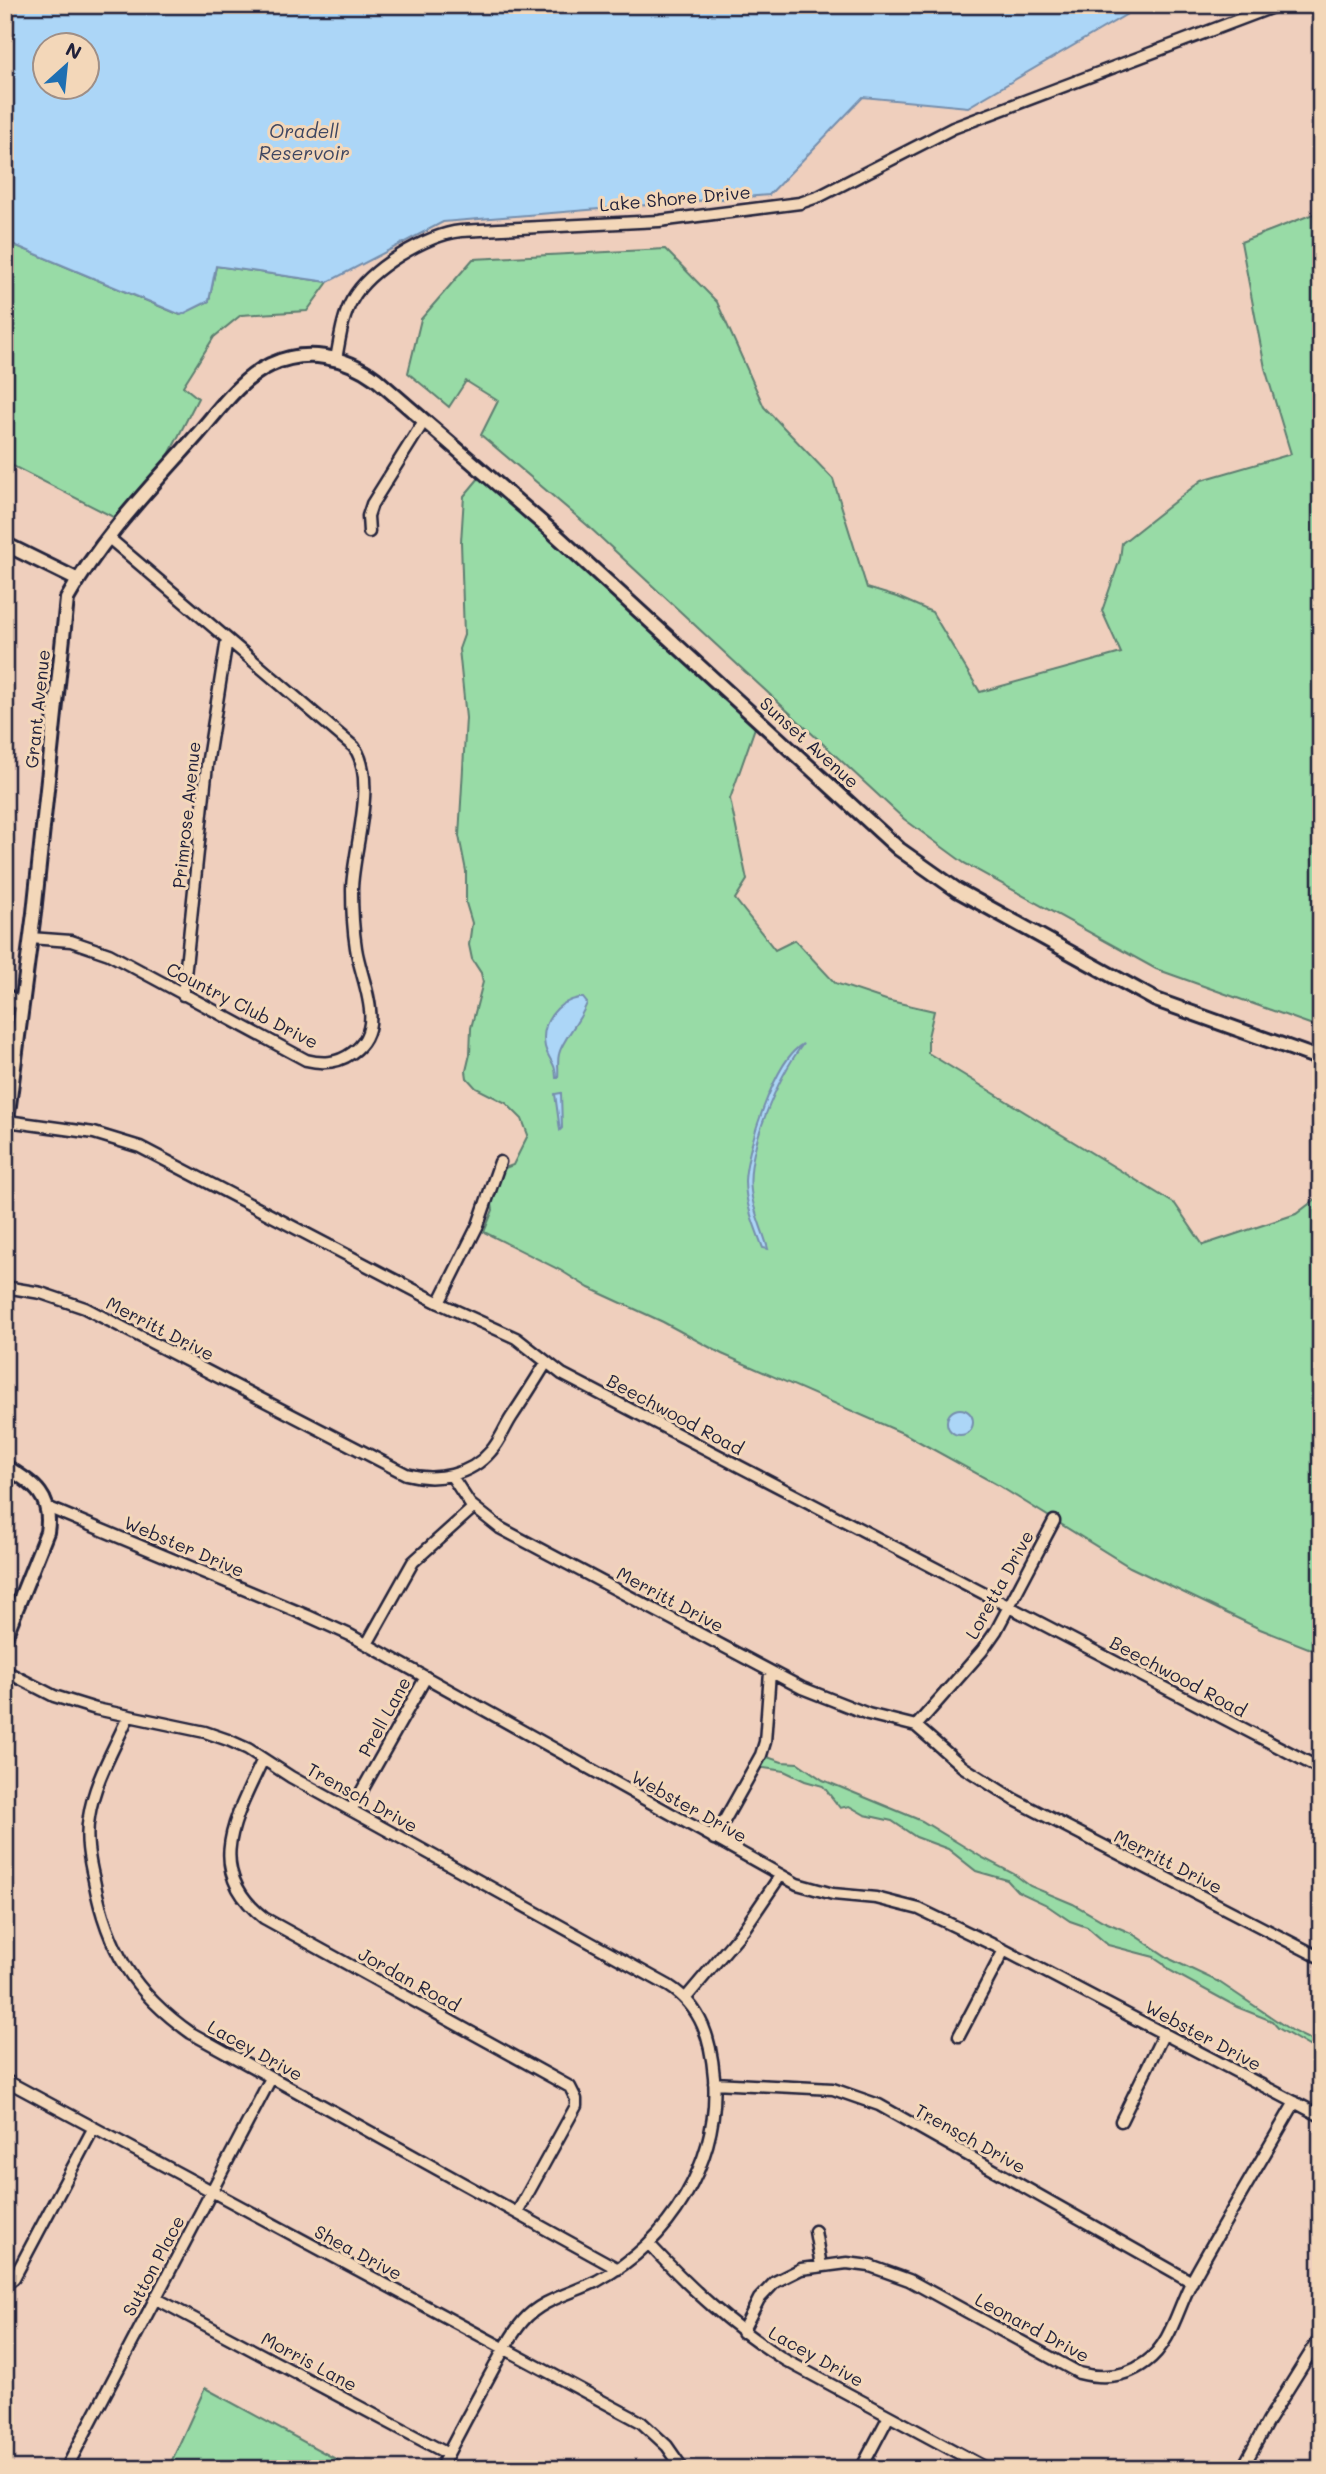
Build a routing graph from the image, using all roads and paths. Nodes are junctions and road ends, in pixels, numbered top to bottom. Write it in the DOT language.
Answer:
graph roads {
  1 [pos="1278,5"];
  2 [pos="336,359"];
  3 [pos="424,421"];
  4 [pos="369,532"];
  5 [pos="109,538"];
  6 [pos="5,544"];
  7 [pos="78,580"];
  8 [pos="227,639"];
  9 [pos="30,938"];
  10 [pos="183,995"];
  11 [pos="5,996"];
  12 [pos="22,1004"];
  13 [pos="1321,1059"];
  14 [pos="7,1121"];
  15 [pos="5,1136"];
  16 [pos="500,1162"];
  17 [pos="5,1287"];
  18 [pos="439,1303"];
  19 [pos="546,1363"];
  20 [pos="5,1466"];
  21 [pos="450,1475"];
  22 [pos="47,1507"];
  23 [pos="473,1508"];
  24 [pos="1054,1521"];
  25 [pos="1010,1607"];
  26 [pos="5,1637"];
  27 [pos="367,1644"];
  28 [pos="5,1671"];
  29 [pos="770,1672"];
  30 [pos="426,1677"];
  31 [pos="128,1717"];
  32 [pos="916,1726"];
  33 [pos="263,1759"];
  34 [pos="1321,1769"];
  35 [pos="351,1810"];
  36 [pos="714,1839"];
  37 [pos="780,1876"];
  38 [pos="1004,1950"];
  39 [pos="1321,1958"];
  40 [pos="685,1999"];
  41 [pos="1164,2033"];
  42 [pos="959,2036"];
  43 [pos="271,2078"];
  44 [pos="5,2080"];
  45 [pos="714,2083"];
  46 [pos="1295,2102"];
  47 [pos="1321,2116"];
  48 [pos="1121,2121"];
  49 [pos="93,2129"];
  50 [pos="211,2192"];
  51 [pos="517,2213"];
  52 [pos="815,2231"];
  53 [pos="649,2244"];
  54 [pos="821,2266"];
  55 [pos="618,2269"];
  56 [pos="1192,2282"];
  57 [pos="5,2285"];
  58 [pos="155,2298"];
  59 [pos="742,2332"];
  60 [pos="1319,2342"];
  61 [pos="504,2349"];
  62 [pos="890,2416"];
  63 [pos="448,2454"];
  64 [pos="66,2469"];
  65 [pos="440,2469"];
  66 [pos="683,2469"];
  67 [pos="861,2469"];
  68 [pos="988,2469"];
  69 [pos="1242,2469"];
  1 -- 2 [label="street, Lake Shore Drive"];
  2 -- 3 [label="street, Sunset Avenue"];
  2 -- 5 [label="street, Grant Avenue"];
  3 -- 4 [label="street"];
  3 -- 13 [label="street, Sunset Avenue"];
  5 -- 7 [label="street, Grant Avenue"];
  5 -- 8 [label="street, Country Club Drive"];
  6 -- 7 [label="street"];
  7 -- 9 [label="street, Grant Avenue"];
  8 -- 10 [label="street, Primrose Avenue"];
  8 -- 10 [label="street, Country Club Drive"];
  9 -- 10 [label="street, Country Club Drive"];
  9 -- 12 [label="street, Grant Avenue"];
  11 -- 12 [label="street"];
  12 -- 14 [label="street, Grant Avenue"];
  14 -- 15 [label="street, Grant Avenue"];
  14 -- 18 [label="street, Beechwood Road"];
  16 -- 18 [label="street"];
  17 -- 21 [label="street, Merritt Drive"];
  18 -- 19 [label="street, Beechwood Road"];
  19 -- 21 [label="street"];
  19 -- 25 [label="street, Beechwood Road"];
  20 -- 22 [label="street"];
  21 -- 23 [label="street, Merritt Drive"];
  22 -- 26 [label="street"];
  22 -- 27 [label="street, Webster Drive"];
  23 -- 27 [label="street"];
  23 -- 29 [label="street, Merritt Drive"];
  24 -- 25 [label="street, Loretta Drive"];
  25 -- 32 [label="street, Loretta Drive"];
  25 -- 34 [label="street, Beechwood Road"];
  27 -- 30 [label="street, Webster Drive"];
  28 -- 31 [label="street, Trensch Drive"];
  29 -- 32 [label="street, Merritt Drive"];
  29 -- 36 [label="street"];
  30 -- 35 [label="street, Prell Lane"];
  30 -- 36 [label="street, Webster Drive"];
  31 -- 33 [label="street, Trensch Drive"];
  31 -- 43 [label="street, Lacey Drive"];
  32 -- 39 [label="street, Merritt Drive"];
  33 -- 35 [label="street, Trensch Drive"];
  33 -- 51 [label="street, Jordan Road"];
  35 -- 40 [label="street, Trensch Drive"];
  36 -- 37 [label="street, Webster Drive"];
  37 -- 38 [label="street, Webster Drive"];
  37 -- 40 [label="street"];
  38 -- 41 [label="street, Webster Drive"];
  38 -- 42 [label="street"];
  40 -- 45 [label="street"];
  41 -- 46 [label="street, Webster Drive"];
  41 -- 48 [label="street"];
  43 -- 50 [label="street, Sutton Place"];
  43 -- 51 [label="street, Lacey Drive"];
  44 -- 49 [label="street, Shea Drive"];
  45 -- 53 [label="street"];
  45 -- 56 [label="street, Trensch Drive"];
  46 -- 47 [label="street, Webster Drive"];
  46 -- 56 [label="street, Leonard Drive"];
  49 -- 50 [label="street, Shea Drive"];
  49 -- 57 [label="street"];
  50 -- 58 [label="street, Sutton Place"];
  50 -- 61 [label="street, Shea Drive"];
  51 -- 55 [label="street, Lacey Drive"];
  52 -- 54 [label="street"];
  53 -- 55 [label="street"];
  53 -- 59 [label="street, Lacey Drive"];
  54 -- 56 [label="street, Leonard Drive"];
  54 -- 59 [label="street, Leonard Drive"];
  55 -- 61 [label="street"];
  58 -- 63 [label="street, Morris Lane"];
  58 -- 64 [label="street, Sutton Place"];
  59 -- 62 [label="street, Lacey Drive"];
  60 -- 69 [label="street"];
  61 -- 63 [label="street"];
  61 -- 66 [label="street, Shea Drive"];
  62 -- 67 [label="street"];
  62 -- 68 [label="street, Lacey Drive"];
  63 -- 65 [label="street"];
}
